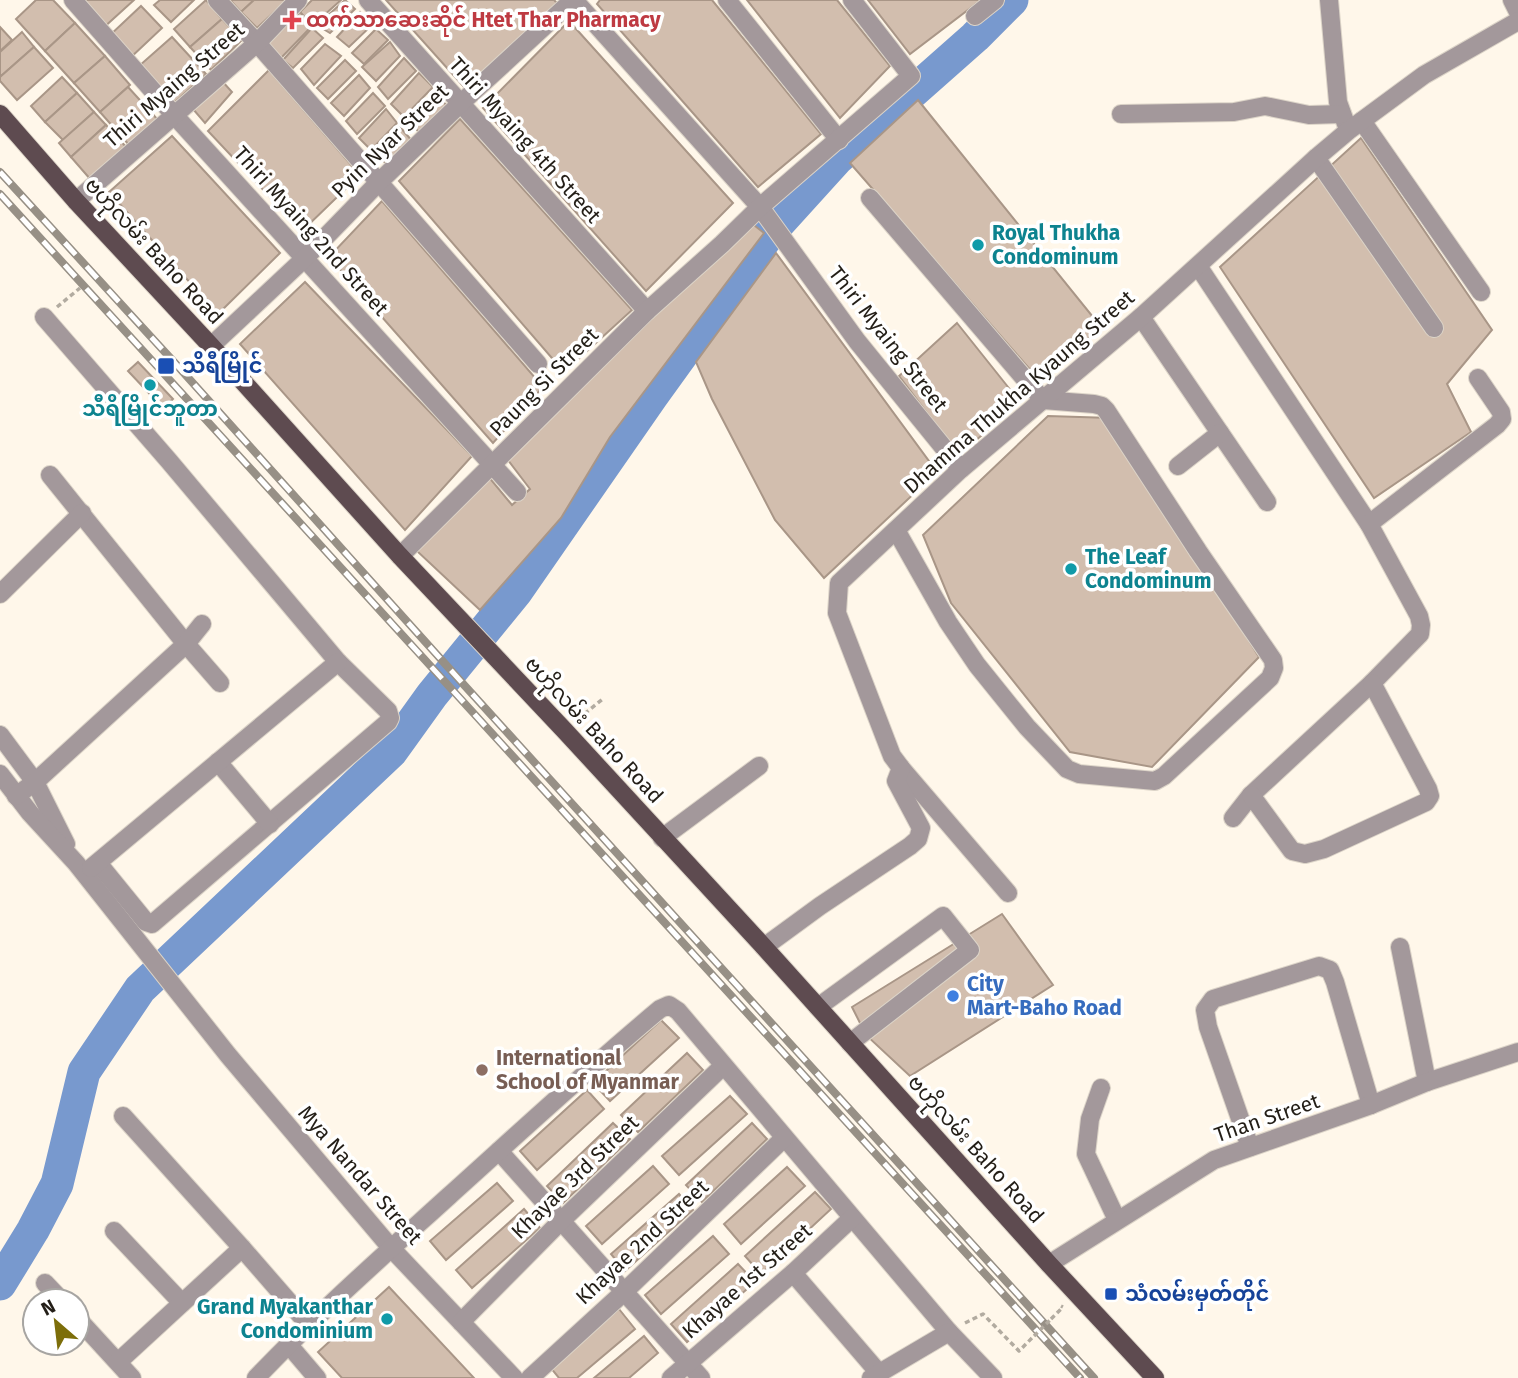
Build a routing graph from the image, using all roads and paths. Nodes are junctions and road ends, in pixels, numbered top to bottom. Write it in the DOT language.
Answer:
graph roads {
  1 [pos="73,0"];
  2 [pos="217,0"];
  3 [pos="298,0"];
  4 [pos="368,0"];
  5 [pos="574,0"];
  6 [pos="727,0"];
  7 [pos="852,0"];
  8 [pos="995,0"];
  9 [pos="1329,0"];
  10 [pos="1512,0"];
  11 [pos="1518,12"];
  12 [pos="975,16"];
  13 [pos="1518,20"];
  14 [pos="257,43"];
  15 [pos="461,103"];
  16 [pos="0,114"];
  17 [pos="1121,114"];
  18 [pos="175,116"];
  19 [pos="1351,122"];
  20 [pos="839,140"];
  21 [pos="1316,158"];
  22 [pos="379,182"];
  23 [pos="870,198"];
  24 [pos="76,201"];
  25 [pos="770,221"];
  26 [pos="305,258"];
  27 [pos="1198,266"];
  28 [pos="80,288"];
  29 [pos="1482,292"];
  30 [pos="647,311"];
  31 [pos="44,317"];
  32 [pos="1141,317"];
  33 [pos="1434,328"];
  34 [pos="211,346"];
  35 [pos="538,363"];
  36 [pos="1478,378"];
  37 [pos="1043,400"];
  38 [pos="1220,433"];
  39 [pos="493,464"];
  40 [pos="1178,466"];
  41 [pos="961,469"];
  42 [pos="50,475"];
  43 [pos="517,492"];
  44 [pos="1267,502"];
  45 [pos="82,513"];
  46 [pos="1368,524"];
  47 [pos="896,530"];
  48 [pos="400,556"];
  49 [pos="0,594"];
  50 [pos="202,624"];
  51 [pos="186,644"];
  52 [pos="338,662"];
  53 [pos="1372,682"];
  54 [pos="220,683"];
  55 [pos="604,698"];
  56 [pos="565,731"];
  57 [pos="0,735"];
  58 [pos="218,762"];
  59 [pos="759,766"];
  60 [pos="901,768"];
  61 [pos="0,774"];
  62 [pos="35,782"];
  63 [pos="1251,795"];
  64 [pos="16,796"];
  65 [pos="1233,818"];
  66 [pos="270,824"];
  67 [pos="662,838"];
  68 [pos="85,868"];
  69 [pos="1008,892"];
  70 [pos="764,947"];
  71 [pos="1400,947"];
  72 [pos="818,1007"];
  73 [pos="850,1043"];
  74 [pos="1518,1052"];
  75 [pos="723,1066"];
  76 [pos="1427,1082"];
  77 [pos="1101,1088"];
  78 [pos="1371,1105"];
  79 [pos="123,1116"];
  80 [pos="784,1138"];
  81 [pos="1250,1147"];
  82 [pos="499,1151"];
  83 [pos="852,1218"];
  84 [pos="1117,1220"];
  85 [pos="561,1221"];
  86 [pos="114,1231"];
  87 [pos="242,1248"];
  88 [pos="391,1248"];
  89 [pos="1049,1264"];
  90 [pos="793,1272"];
  91 [pos="45,1283"];
  92 [pos="49,1287"];
  93 [pos="624,1292"];
  94 [pos="183,1303"];
  95 [pos="1063,1307"];
  96 [pos="461,1322"];
  97 [pos="309,1325"];
  98 [pos="948,1332"];
  99 [pos="91,1333"];
  100 [pos="288,1345"];
  101 [pos="118,1362"];
  102 [pos="688,1363"];
  103 [pos="875,1376"];
  104 [pos="132,1378"];
  105 [pos="256,1378"];
  106 [pos="317,1378"];
  107 [pos="514,1378"];
  108 [pos="530,1378"];
  109 [pos="671,1378"];
  110 [pos="701,1378"];
  111 [pos="993,1378"];
  112 [pos="1154,1378"];
  1 -- 18 [label="street, Thiri Myaing 2nd Street"];
  2 -- 14 [label="street"];
  3 -- 14 [label="street, Thiri Myaing Street"];
  4 -- 15 [label="street, Thiri Myaing 4th Street"];
  5 -- 15 [label="street, Pyin Nyar Street"];
  5 -- 25 [label="street, Thiri Myaing Street"];
  6 -- 20 [label="street"];
  7 -- 20 [label="street"];
  8 -- 12 [label="street"];
  9 -- 19 [label="street"];
  10 -- 11 [label="street"];
  13 -- 19 [label="street, Dhamma Thukha Kyaung Street"];
  14 -- 18 [label="street, Thiri Myaing Street"];
  14 -- 22 [label="street"];
  15 -- 22 [label="street, Pyin Nyar Street"];
  15 -- 30 [label="street, Thiri Myaing 4th Street"];
  16 -- 24 [label="main road, ဗဟိုလမ်း Baho Road"];
  17 -- 19 [label="street"];
  18 -- 24 [label="street, Thiri Myaing Street"];
  18 -- 26 [label="street, Thiri Myaing 2nd Street"];
  19 -- 21 [label="street, Dhamma Thukha Kyaung Street"];
  19 -- 29 [label="street"];
  20 -- 25 [label="street"];
  21 -- 27 [label="street, Dhamma Thukha Kyaung Street"];
  21 -- 33 [label="street"];
  22 -- 26 [label="street, Pyin Nyar Street"];
  22 -- 35 [label="street"];
  23 -- 37 [label="street"];
  24 -- 34 [label="main road, ဗဟိုလမ်း Baho Road"];
  25 -- 30 [label="street, Paung Si Street"];
  25 -- 41 [label="street, Thiri Myaing Street"];
  26 -- 34 [label="street, Pyin Nyar Street"];
  26 -- 39 [label="street, Thiri Myaing 2nd Street"];
  27 -- 32 [label="street, Dhamma Thukha Kyaung Street"];
  27 -- 46 [label="street"];
  28 -- 31 [label="path"];
  30 -- 39 [label="street, Paung Si Street"];
  31 -- 52 [label="street"];
  32 -- 37 [label="street, Dhamma Thukha Kyaung Street"];
  32 -- 38 [label="street"];
  34 -- 48 [label="main road, ဗဟိုလမ်း Baho Road"];
  36 -- 46 [label="street"];
  37 -- 41 [label="street, Dhamma Thukha Kyaung Street"];
  37 -- 47 [label="street"];
  38 -- 40 [label="street"];
  38 -- 44 [label="street"];
  39 -- 43 [label="street, Thiri Myaing 2nd Street"];
  39 -- 48 [label="street, Paung Si Street"];
  41 -- 47 [label="street, Dhamma Thukha Kyaung Street"];
  42 -- 45 [label="street"];
  45 -- 49 [label="street"];
  45 -- 51 [label="street"];
  46 -- 53 [label="street"];
  47 -- 60 [label="street, Dhamma Thukha Kyaung Street"];
  48 -- 56 [label="main road, ဗဟိုလမ်း Baho Road"];
  50 -- 51 [label="street"];
  51 -- 54 [label="street"];
  51 -- 62 [label="street"];
  52 -- 58 [label="street"];
  52 -- 66 [label="street"];
  53 -- 63 [label="street"];
  53 -- 63 [label="street"];
  55 -- 56 [label="path"];
  56 -- 67 [label="main road, ဗဟိုလမ်း Baho Road"];
  57 -- 62 [label="street"];
  58 -- 66 [label="street"];
  58 -- 68 [label="street"];
  59 -- 67 [label="street"];
  60 -- 69 [label="street, Dhamma Thukha Kyaung Street"];
  60 -- 70 [label="street"];
  61 -- 64 [label="street"];
  62 -- 64 [label="street"];
  62 -- 68 [label="street"];
  63 -- 65 [label="street"];
  64 -- 68 [label="street"];
  66 -- 68 [label="street"];
  67 -- 70 [label="main road, ဗဟိုလမ်း Baho Road"];
  68 -- 88 [label="street, Mya Nandar Street"];
  70 -- 72 [label="main road, ဗဟိုလမ်း Baho Road"];
  71 -- 76 [label="street"];
  72 -- 73 [label="main road, ဗဟိုလမ်း Baho Road"];
  72 -- 73 [label="street"];
  73 -- 89 [label="main road, ဗဟိုလမ်း Baho Road"];
  74 -- 76 [label="street, Than Street"];
  75 -- 80 [label="street"];
  75 -- 82 [label="street"];
  75 -- 85 [label="street, Khayae 3rd Street"];
  76 -- 78 [label="street, Than Street"];
  77 -- 84 [label="street"];
  78 -- 81 [label="street, Than Street"];
  78 -- 81 [label="street"];
  79 -- 87 [label="street"];
  80 -- 83 [label="street"];
  80 -- 93 [label="street, Khayae 2nd Street"];
  81 -- 84 [label="street, Than Street"];
  82 -- 85 [label="street"];
  82 -- 88 [label="street"];
  83 -- 90 [label="street, Khayae 1st Street"];
  83 -- 98 [label="street"];
  84 -- 89 [label="street, Than Street"];
  85 -- 93 [label="street"];
  85 -- 96 [label="street, Khayae 3rd Street"];
  86 -- 94 [label="street"];
  87 -- 94 [label="street"];
  87 -- 97 [label="street"];
  88 -- 96 [label="street, Mya Nandar Street"];
  88 -- 97 [label="street"];
  89 -- 112 [label="main road, ဗဟိုလမ်း Baho Road"];
  90 -- 102 [label="street, Khayae 1st Street"];
  90 -- 103 [label="street"];
  91 -- 92 [label="street"];
  93 -- 102 [label="street"];
  93 -- 108 [label="street, Khayae 2nd Street"];
  94 -- 101 [label="street"];
  95 -- 98 [label="path, bridge"];
  96 -- 107 [label="street, Mya Nandar Street"];
  97 -- 100 [label="street"];
  98 -- 103 [label="street"];
  98 -- 111 [label="street"];
  99 -- 101 [label="street"];
  100 -- 105 [label="street"];
  100 -- 106 [label="street"];
  101 -- 104 [label="street"];
  102 -- 109 [label="street, Khayae 1st Street"];
  102 -- 110 [label="street"];
}
